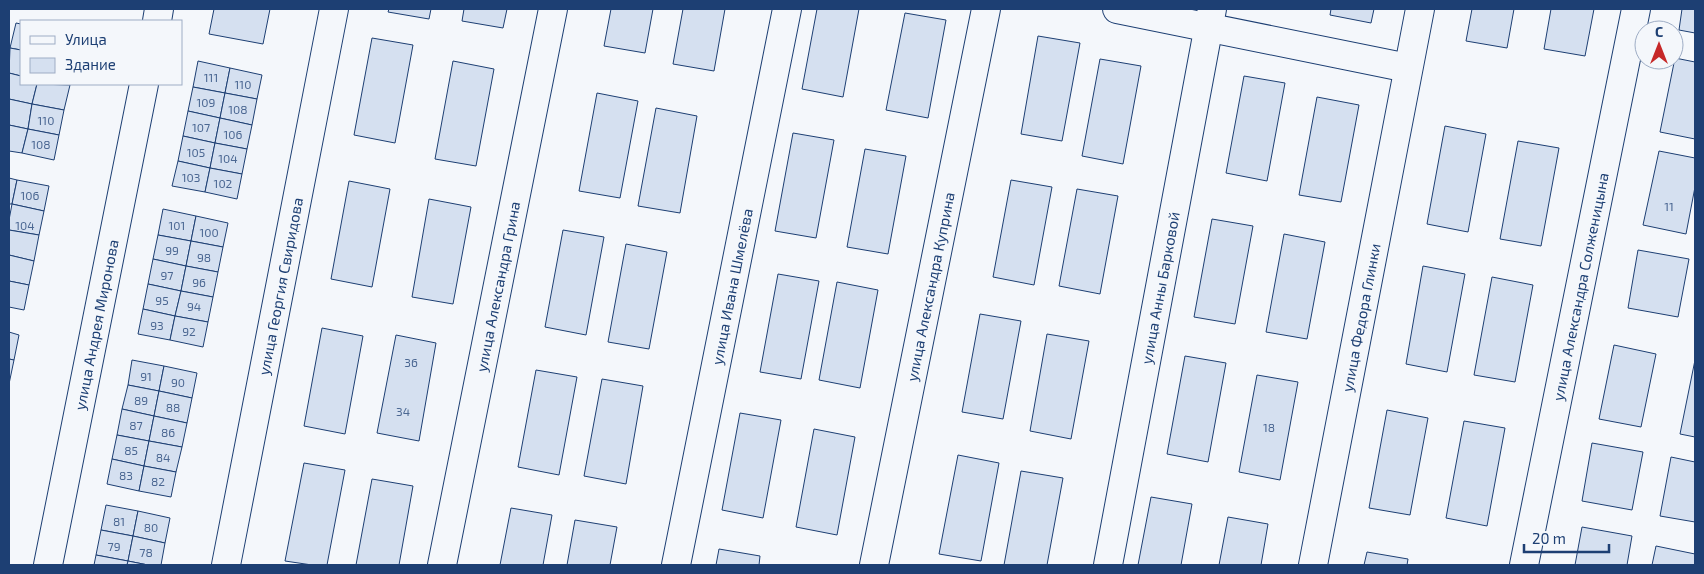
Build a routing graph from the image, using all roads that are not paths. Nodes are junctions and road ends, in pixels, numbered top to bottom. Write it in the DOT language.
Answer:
graph roads {
  1 [pos="334,9"];
  2 [pos="553,9"];
  3 [pos="788,9"];
  4 [pos="986,9"];
  5 [pos="1116,9"];
  6 [pos="1420,9"];
  7 [pos="1636,9"];
  8 [pos="1210,18"];
  9 [pos="1408,68"];
  10 [pos="144,85"];
  11 [pos="48,565"];
  12 [pos="226,565"];
  13 [pos="442,565"];
  14 [pos="676,565"];
  15 [pos="874,565"];
  16 [pos="1108,565"];
  17 [pos="1313,565"];
  18 [pos="1524,565"];
  1 -- 12 [label="street, улица Георгия Свиридова"];
  2 -- 13 [label="street, улица Александра Грина"];
  3 -- 14 [label="street, улица Ивана Шмелёва"];
  4 -- 15 [label="street, улица Александра Куприна"];
  5 -- 8 [label="street"];
  6 -- 9 [label="street, улица Федора Глинки"];
  7 -- 18 [label="street, улица Александра Солженицына"];
  8 -- 9 [label="street"];
  8 -- 16 [label="street, улица Анны Барковой"];
  9 -- 17 [label="street, улица Федора Глинки"];
  10 -- 11 [label="street, улица Андрея Миронова"];
}
